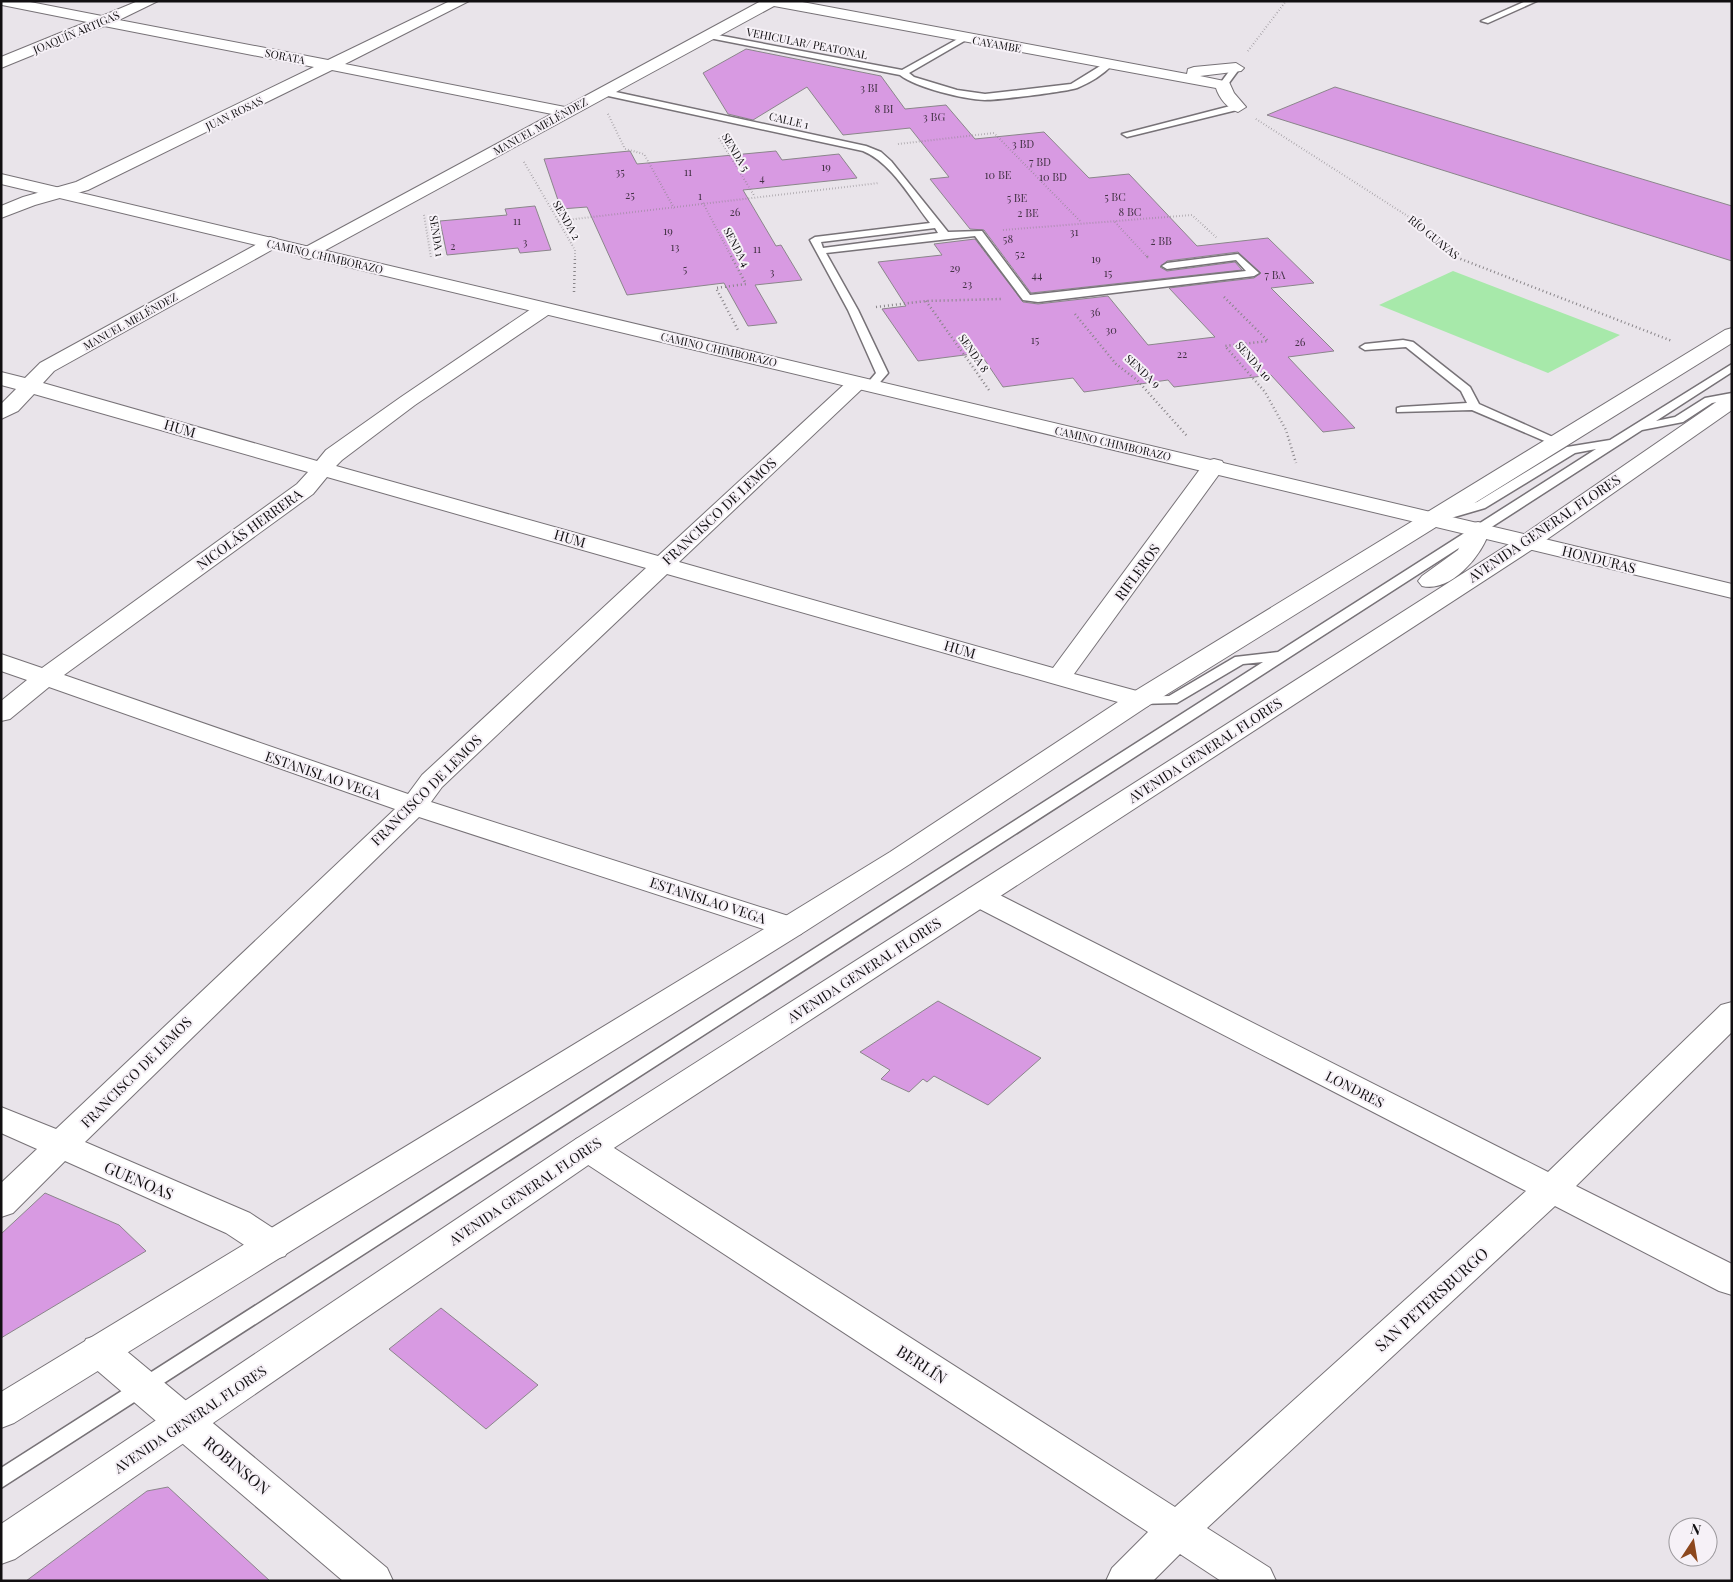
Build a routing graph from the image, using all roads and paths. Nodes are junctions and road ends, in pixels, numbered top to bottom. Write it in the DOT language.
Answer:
graph roads {
  1 [pos="2,1"];
  2 [pos="151,1"];
  3 [pos="462,1"];
  4 [pos="772,1"];
  5 [pos="1286,1"];
  6 [pos="1533,1"];
  7 [pos="104,21"];
  8 [pos="1485,21"];
  9 [pos="706,35"];
  10 [pos="963,38"];
  11 [pos="1,63"];
  12 [pos="1108,64"];
  13 [pos="333,65"];
  14 [pos="1236,68"];
  15 [pos="903,73"];
  16 [pos="1166,75"];
  17 [pos="1223,85"];
  18 [pos="602,92"];
  19 [pos="1238,107"];
  20 [pos="566,112"];
  21 [pos="705,114"];
  22 [pos="1127,134"];
  23 [pos="512,142"];
  24 [pos="878,154"];
  25 [pos="1,179"];
  26 [pos="902,180"];
  27 [pos="421,192"];
  28 [pos="60,193"];
  29 [pos="755,197"];
  30 [pos="703,203"];
  31 [pos="674,208"];
  32 [pos="1,213"];
  33 [pos="558,221"];
  34 [pos="1082,222"];
  35 [pos="1114,222"];
  36 [pos="938,225"];
  37 [pos="978,233"];
  38 [pos="945,235"];
  39 [pos="270,243"];
  40 [pos="820,251"];
  41 [pos="309,253"];
  42 [pos="1238,257"];
  43 [pos="1167,266"];
  44 [pos="1205,279"];
  45 [pos="1182,281"];
  46 [pos="435,283"];
  47 [pos="1053,297"];
  48 [pos="1027,298"];
  49 [pos="926,301"];
  50 [pos="544,309"];
  51 [pos="853,310"];
  52 [pos="574,316"];
  53 [pos="1732,334"];
  54 [pos="1365,347"];
  55 [pos="1700,352"];
  56 [pos="752,357"];
  57 [pos="1732,367"];
  58 [pos="1,378"];
  59 [pos="864,384"];
  60 [pos="30,386"];
  61 [pos="1732,396"];
  62 [pos="1732,400"];
  63 [pos="1474,406"];
  64 [pos="1401,410"];
  65 [pos="1,413"];
  66 [pos="992,414"];
  67 [pos="1639,428"];
  68 [pos="1617,441"];
  69 [pos="1558,442"];
  70 [pos="1214,466"];
  71 [pos="323,468"];
  72 [pos="1296,486"];
  73 [pos="1437,518"];
  74 [pos="1478,529"];
  75 [pos="1528,542"];
  76 [pos="662,564"];
  77 [pos="1732,591"];
  78 [pos="1282,655"];
  79 [pos="1,662"];
  80 [pos="1059,677"];
  81 [pos="44,678"];
  82 [pos="1139,700"];
  83 [pos="1265,712"];
  84 [pos="1,713"];
  85 [pos="414,806"];
  86 [pos="978,896"];
  87 [pos="790,927"];
  88 [pos="1732,1014"];
  89 [pos="1,1119"];
  90 [pos="61,1147"];
  91 [pos="588,1148"];
  92 [pos="1551,1189"];
  93 [pos="1,1204"];
  94 [pos="273,1246"];
  95 [pos="1732,1282"];
  96 [pos="99,1350"];
  97 [pos="143,1389"];
  98 [pos="1,1412"];
  99 [pos="186,1422"];
  100 [pos="1,1479"];
  101 [pos="1177,1530"];
  102 [pos="1,1546"];
  103 [pos="373,1581"];
  104 [pos="1126,1581"];
  105 [pos="1256,1581"];
  1 -- 7 [label="street, SORATA"];
  2 -- 7 [label="street, JOAQUÍN ARTIGAS"];
  3 -- 13 [label="street, JUAN ROSAS"];
  4 -- 9 [label="street, MANUEL MELÉNDEZ"];
  4 -- 10 [label="street, CAYAMBE"];
  5 -- 14 [label="path"];
  6 -- 8 [label="lane"];
  7 -- 11 [label="street, JOAQUÍN ARTIGAS"];
  7 -- 13 [label="street, SORATA"];
  9 -- 15 [label="lane, VEHICULAR/ PEATONAL"];
  9 -- 18 [label="street, MANUEL MELÉNDEZ"];
  10 -- 12 [label="street, CAYAMBE"];
  10 -- 15 [label="lane"];
  12 -- 15 [label="lane, VEHICULAR/ PEATONAL"];
  12 -- 16 [label="street, CAYAMBE"];
  13 -- 20 [label="street, SORATA"];
  13 -- 28 [label="street, JUAN ROSAS"];
  14 -- 16 [label="street"];
  14 -- 17 [label="lane"];
  16 -- 17 [label="street, CAYAMBE"];
  17 -- 19 [label="street"];
  18 -- 20 [label="street, MANUEL MELÉNDEZ"];
  18 -- 21 [label="lane, CALLE 1"];
  18 -- 31 [label="path"];
  19 -- 22 [label="lane"];
  19 -- 55 [label="path, RÍO GUAYAS"];
  20 -- 23 [label="street, MANUEL MELÉNDEZ"];
  21 -- 24 [label="lane, CALLE 1"];
  21 -- 29 [label="path, SENDA 5"];
  23 -- 27 [label="street, MANUEL MELÉNDEZ"];
  23 -- 33 [label="path, SENDA 2"];
  24 -- 26 [label="lane"];
  24 -- 34 [label="path"];
  25 -- 28 [label="street, CAMINO CHIMBORAZO"];
  26 -- 29 [label="path"];
  26 -- 36 [label="lane"];
  27 -- 41 [label="street, MANUEL MELÉNDEZ"];
  27 -- 46 [label="path, SENDA 1"];
  28 -- 32 [label="street, JUAN ROSAS"];
  28 -- 39 [label="street, CAMINO CHIMBORAZO"];
  29 -- 30 [label="path"];
  30 -- 31 [label="path"];
  30 -- 56 [label="path, SENDA 4"];
  31 -- 33 [label="path"];
  33 -- 52 [label="path, SENDA 2"];
  34 -- 35 [label="path"];
  34 -- 37 [label="path"];
  35 -- 42 [label="path"];
  35 -- 43 [label="path"];
  36 -- 38 [label="lane"];
  36 -- 40 [label="lane"];
  37 -- 38 [label="lane"];
  37 -- 48 [label="lane"];
  38 -- 40 [label="lane"];
  39 -- 41 [label="street, CAMINO CHIMBORAZO"];
  39 -- 60 [label="street, MANUEL MELÉNDEZ"];
  40 -- 51 [label="lane"];
  41 -- 46 [label="street, CAMINO CHIMBORAZO"];
  42 -- 43 [label="lane"];
  42 -- 44 [label="lane"];
  43 -- 45 [label="lane"];
  44 -- 45 [label="lane"];
  44 -- 72 [label="path, SENDA 10"];
  45 -- 47 [label="lane"];
  46 -- 50 [label="street, CAMINO CHIMBORAZO"];
  47 -- 48 [label="lane"];
  47 -- 70 [label="path, SENDA 9"];
  48 -- 49 [label="path"];
  49 -- 51 [label="path"];
  49 -- 66 [label="path, SENDA 8"];
  50 -- 52 [label="street, CAMINO CHIMBORAZO"];
  50 -- 71 [label="street, NICOLÁS HERRERA"];
  51 -- 59 [label="lane"];
  52 -- 56 [label="street, CAMINO CHIMBORAZO"];
  53 -- 55 [label="street"];
  54 -- 63 [label="lane"];
  55 -- 69 [label="street"];
  56 -- 59 [label="street, CAMINO CHIMBORAZO"];
  57 -- 67 [label="lane"];
  58 -- 60 [label="street, HUM"];
  59 -- 66 [label="street, CAMINO CHIMBORAZO"];
  59 -- 76 [label="street, FRANCISCO DE LEMOS"];
  60 -- 65 [label="street, MANUEL MELÉNDEZ"];
  60 -- 71 [label="street, HUM"];
  61 -- 67 [label="lane"];
  62 -- 75 [label="street, AVENIDA GENERAL FLORES"];
  63 -- 64 [label="lane"];
  63 -- 69 [label="lane"];
  66 -- 70 [label="street, CAMINO CHIMBORAZO"];
  67 -- 68 [label="lane"];
  68 -- 73 [label="lane"];
  68 -- 74 [label="lane"];
  69 -- 73 [label="street"];
  70 -- 72 [label="street, CAMINO CHIMBORAZO"];
  70 -- 80 [label="street, RIFLEROS"];
  71 -- 76 [label="street, HUM"];
  71 -- 81 [label="street, NICOLÁS HERRERA"];
  72 -- 73 [label="street, CAMINO CHIMBORAZO"];
  73 -- 74 [label="street, HONDURAS"];
  73 -- 82 [label="street"];
  74 -- 75 [label="street, HONDURAS"];
  74 -- 78 [label="lane"];
  74 -- 83 [label="street"];
  75 -- 77 [label="street, HONDURAS"];
  75 -- 83 [label="street, AVENIDA GENERAL FLORES"];
  76 -- 80 [label="street, HUM"];
  76 -- 85 [label="street, FRANCISCO DE LEMOS"];
  78 -- 82 [label="lane"];
  78 -- 97 [label="lane"];
  79 -- 81 [label="street, ESTANISLAO VEGA"];
  80 -- 82 [label="street, HUM"];
  81 -- 84 [label="street, NICOLÁS HERRERA"];
  81 -- 85 [label="street, ESTANISLAO VEGA"];
  82 -- 87 [label="street"];
  83 -- 86 [label="street, AVENIDA GENERAL FLORES"];
  85 -- 87 [label="street, ESTANISLAO VEGA"];
  85 -- 90 [label="street, FRANCISCO DE LEMOS"];
  86 -- 91 [label="street, AVENIDA GENERAL FLORES"];
  86 -- 92 [label="street, LONDRES"];
  87 -- 94 [label="street"];
  88 -- 92 [label="street, SAN PETERSBURGO"];
  89 -- 90 [label="street, GUENOAS"];
  90 -- 93 [label="street, FRANCISCO DE LEMOS"];
  90 -- 94 [label="street, GUENOAS"];
  91 -- 99 [label="street, AVENIDA GENERAL FLORES"];
  91 -- 101 [label="street, BERLÍN"];
  92 -- 95 [label="street, LONDRES"];
  92 -- 101 [label="street, SAN PETERSBURGO"];
  94 -- 96 [label="street"];
  96 -- 97 [label="street, ROBINSON"];
  96 -- 98 [label="street"];
  97 -- 99 [label="street, ROBINSON"];
  97 -- 100 [label="lane"];
  99 -- 102 [label="street, AVENIDA GENERAL FLORES"];
  99 -- 103 [label="street, ROBINSON"];
  101 -- 104 [label="street, SAN PETERSBURGO"];
  101 -- 105 [label="street, BERLÍN"];
}
